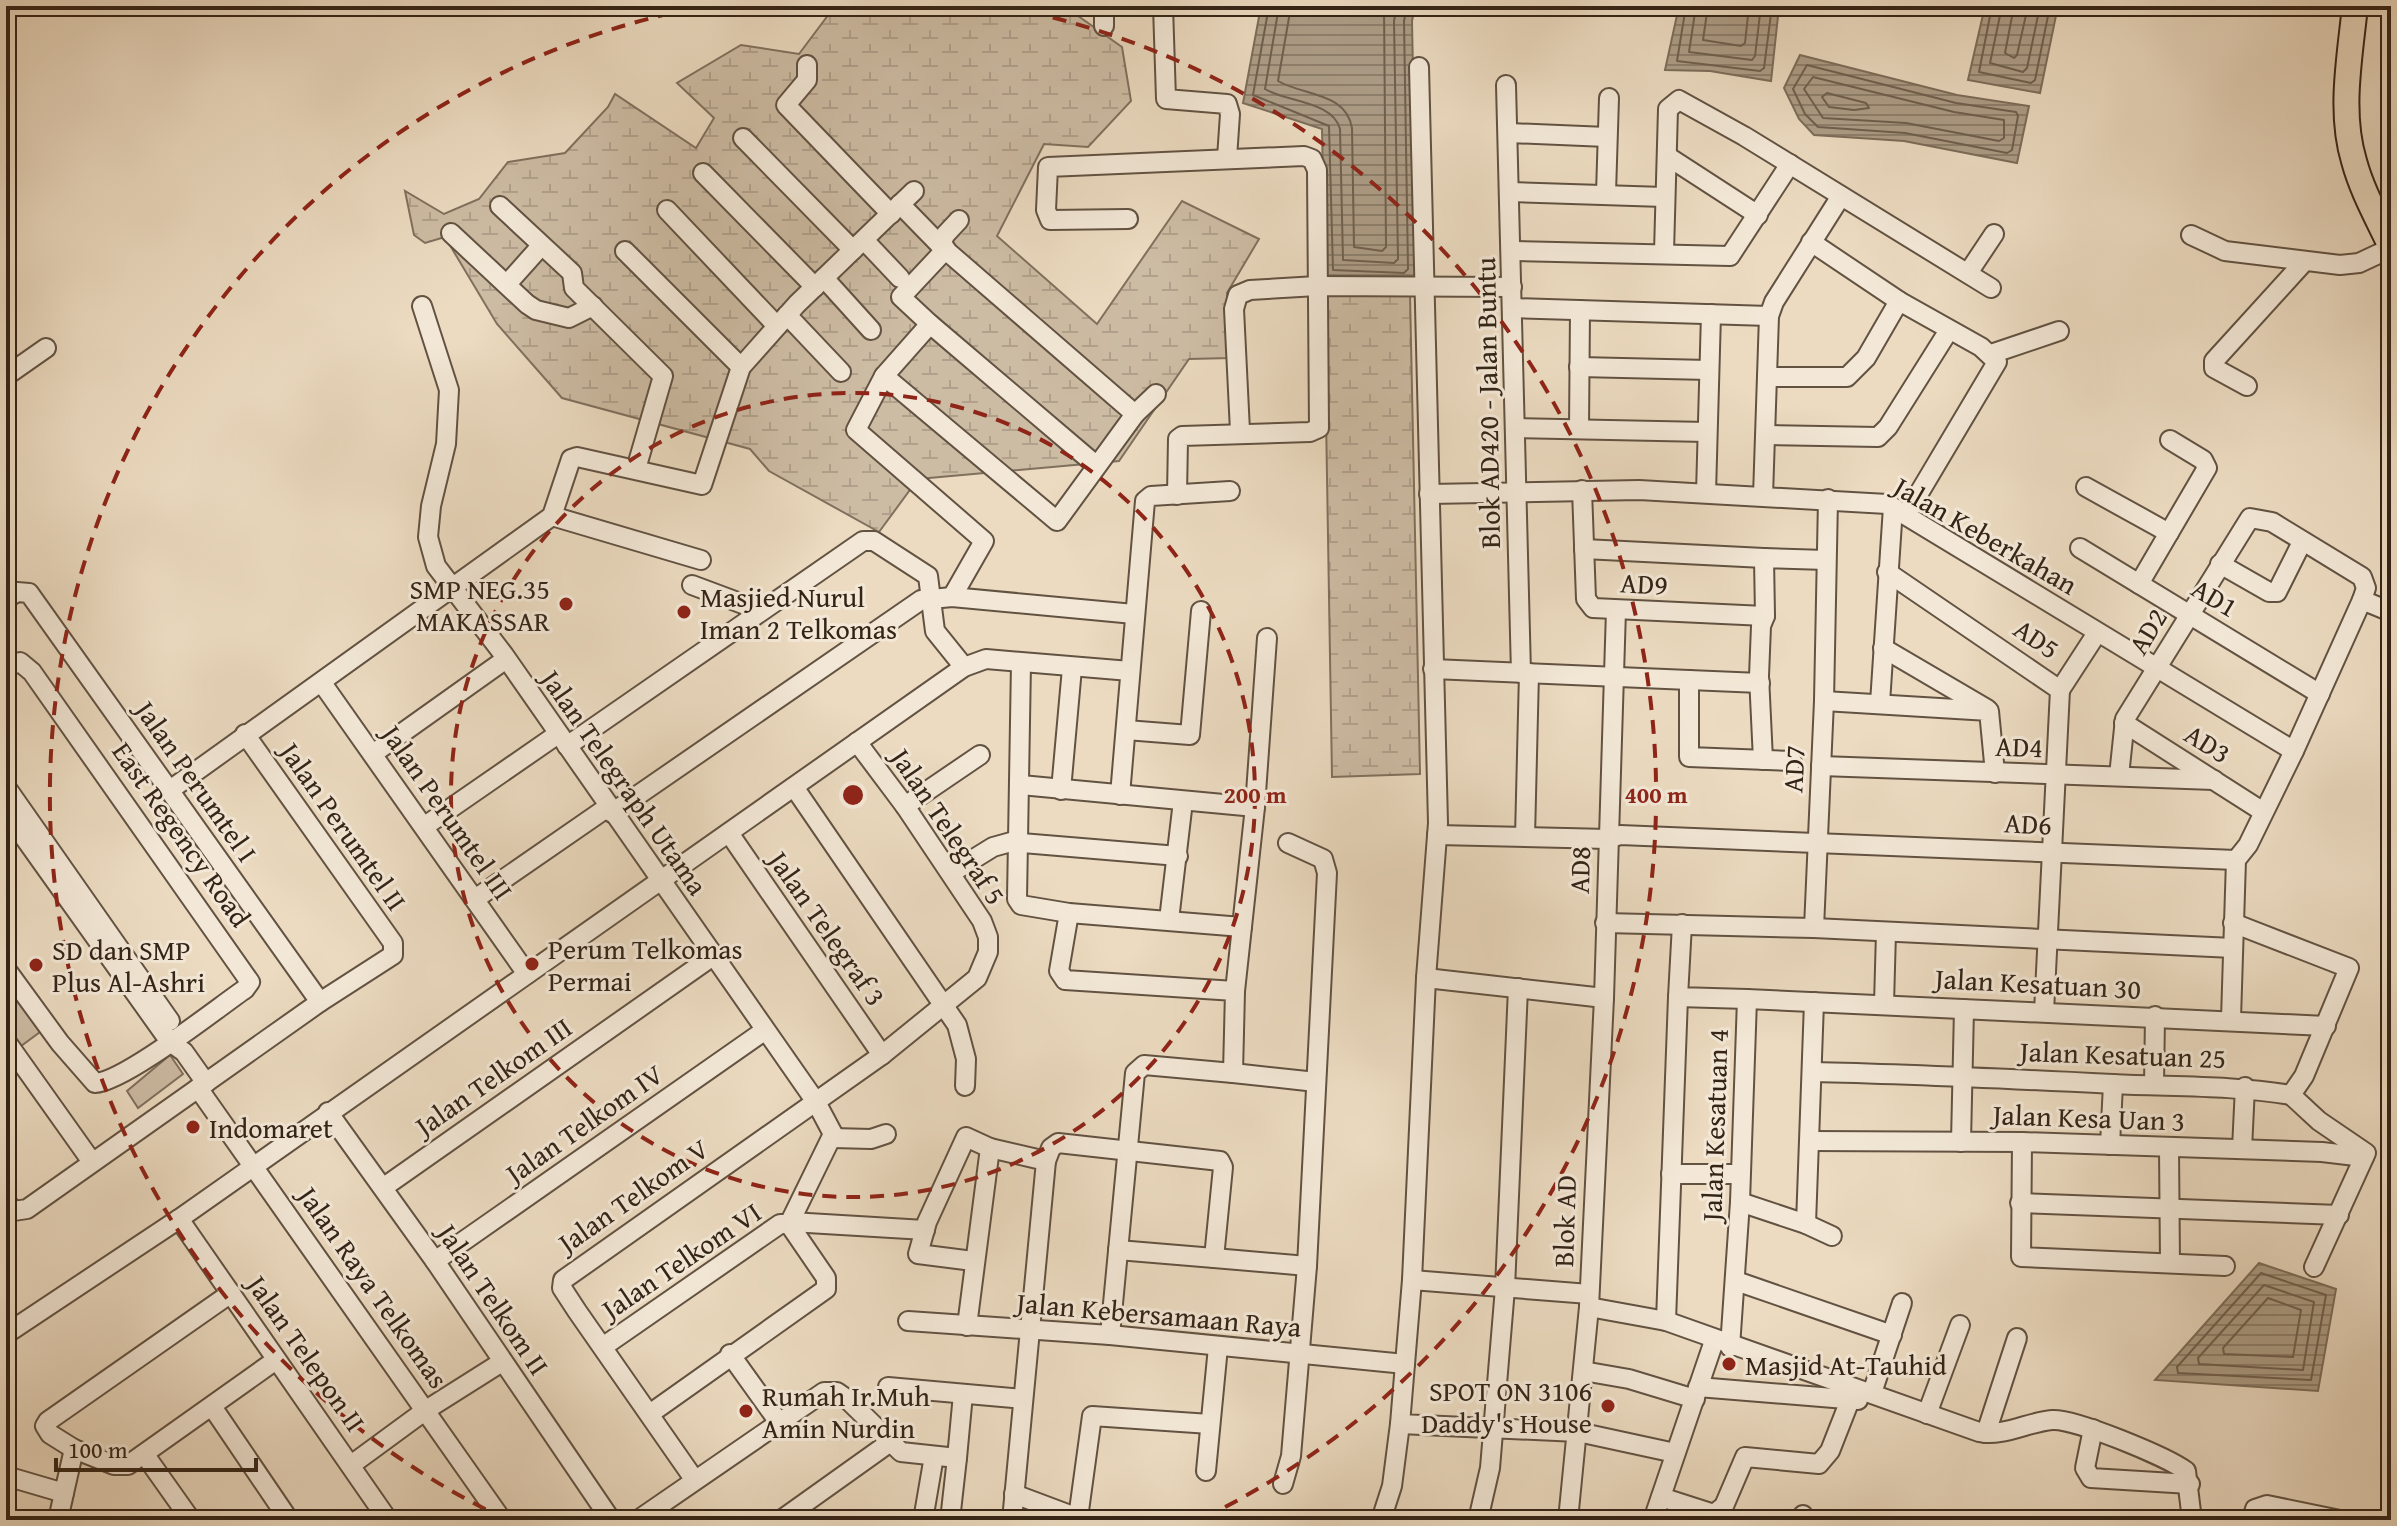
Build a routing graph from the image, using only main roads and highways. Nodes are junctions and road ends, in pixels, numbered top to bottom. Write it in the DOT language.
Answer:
graph roads {
  1 [pos="2355,6"];
  2 [pos="2391,248"];
  1 -- 2 [label="main road"];
}
